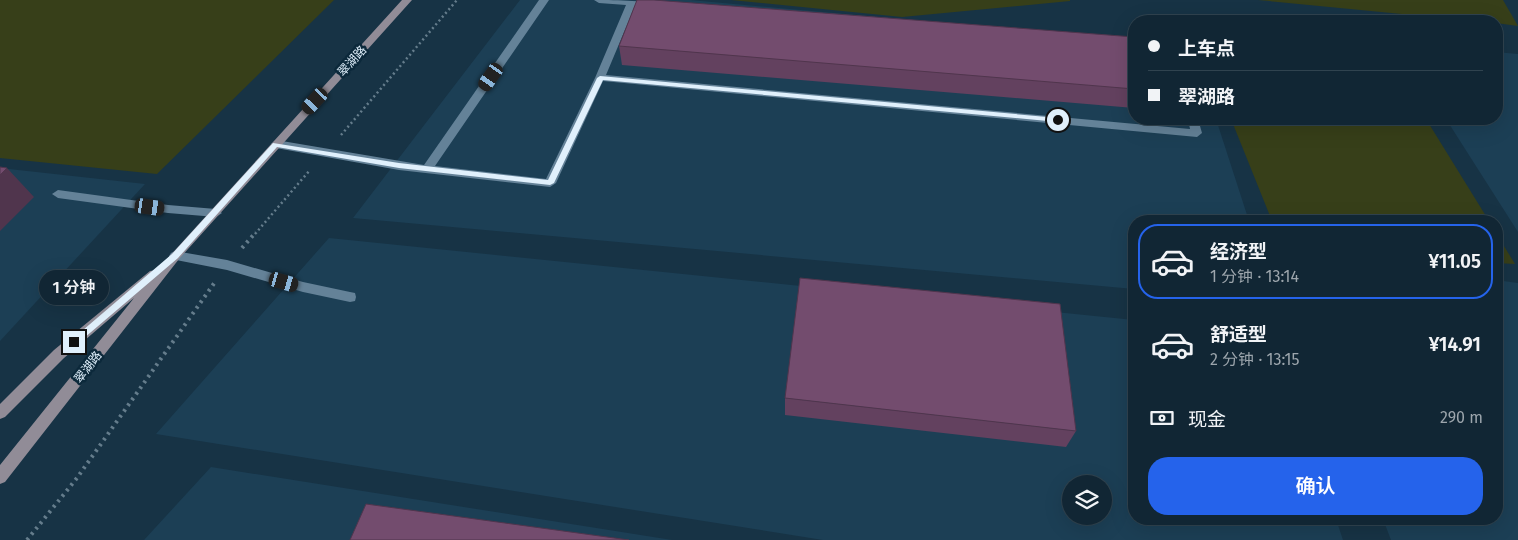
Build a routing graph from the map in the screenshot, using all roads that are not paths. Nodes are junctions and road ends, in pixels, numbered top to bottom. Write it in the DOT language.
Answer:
graph roads {
  1 [pos="408,0"];
  2 [pos="544,0"];
  3 [pos="598,0"];
  4 [pos="632,3"];
  5 [pos="662,5"];
  6 [pos="600,78"];
  7 [pos="1194,125"];
  8 [pos="276,144"];
  9 [pos="427,168"];
  10 [pos="58,194"];
  11 [pos="216,213"];
  12 [pos="175,256"];
  13 [pos="350,297"];
  14 [pos="0,413"];
  15 [pos="0,477"];
  1 -- 8 [label="street, 翠湖路"];
  2 -- 9 [label="lane"];
  3 -- 4 [label="lane"];
  4 -- 5 [label="lane"];
  4 -- 6 [label="lane"];
  6 -- 7 [label="lane"];
  6 -- 9 [label="lane"];
  8 -- 9 [label="lane"];
  8 -- 11 [label="street, 翠湖路"];
  10 -- 11 [label="lane"];
  11 -- 12 [label="street, 翠湖路"];
  12 -- 13 [label="lane"];
  12 -- 14 [label="street, 翠湖路"];
  12 -- 15 [label="street, 翠湖路"];
}
